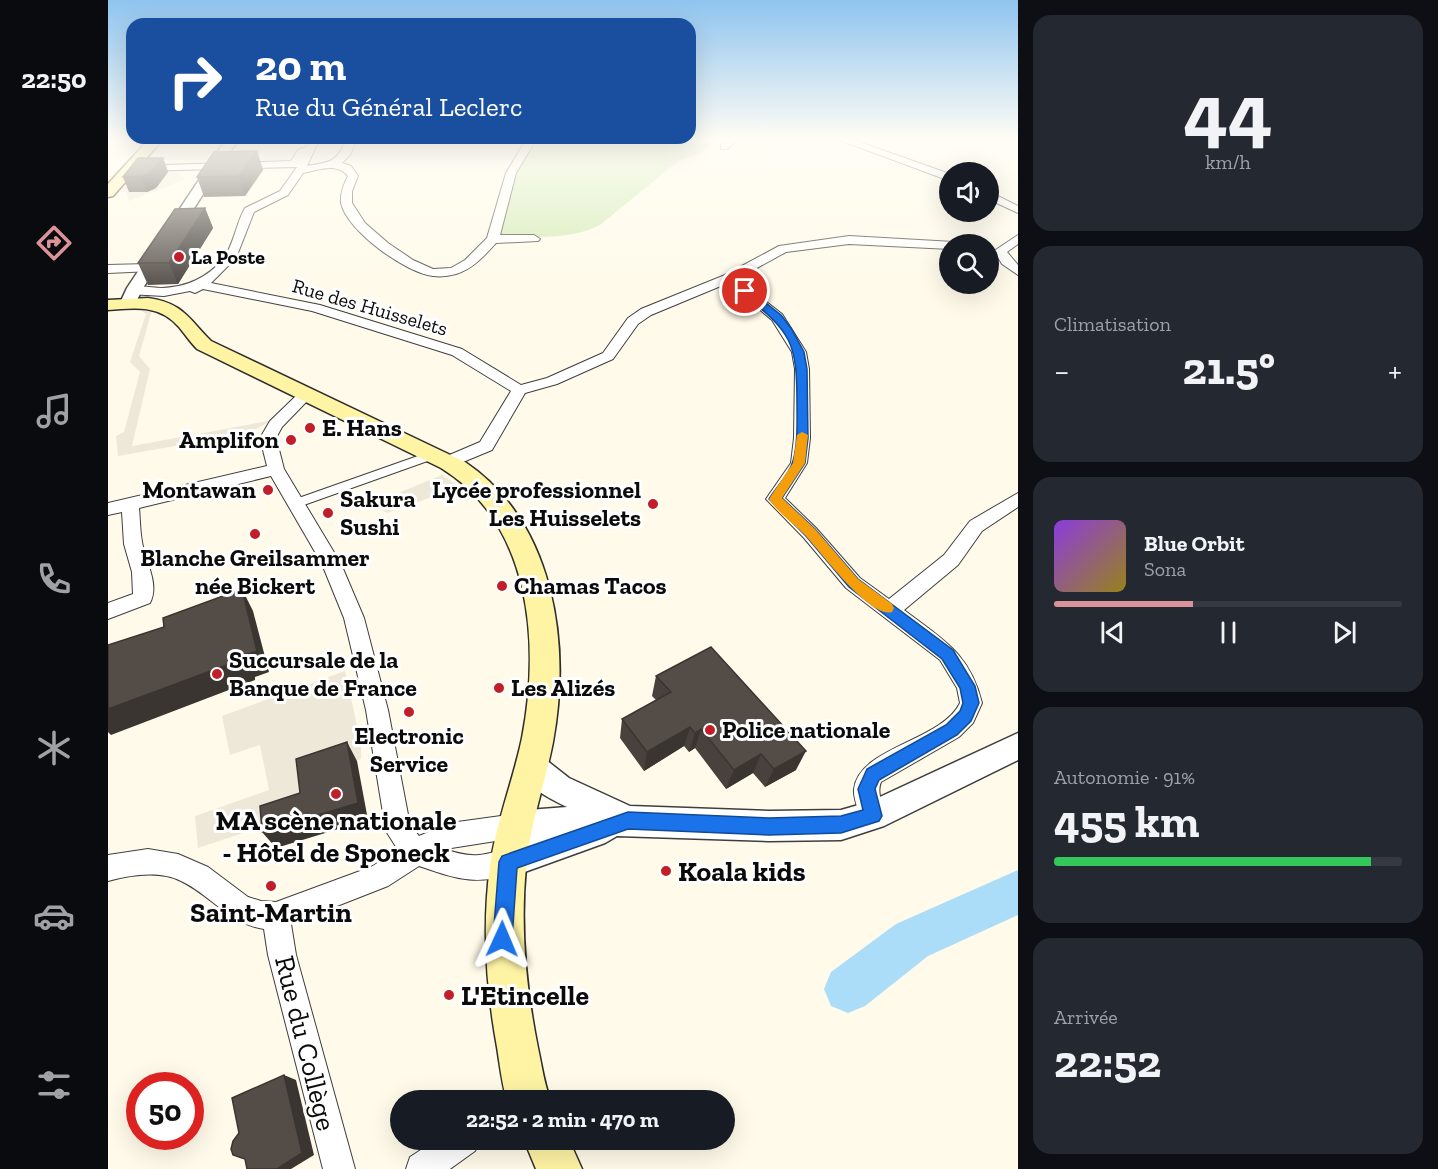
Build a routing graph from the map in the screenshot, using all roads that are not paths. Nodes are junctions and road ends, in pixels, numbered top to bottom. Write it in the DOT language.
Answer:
graph roads {
  1 [pos="197,193"];
  2 [pos="284,193"];
  3 [pos="346,193"];
  4 [pos="506,193"];
  5 [pos="999,200"];
  6 [pos="1018,210"];
  7 [pos="534,239"];
  8 [pos="1018,239"];
  9 [pos="493,240"];
  10 [pos="939,244"];
  11 [pos="999,247"];
  12 [pos="999,254"];
  13 [pos="148,268"];
  14 [pos="108,269"];
  15 [pos="1018,271"];
  16 [pos="729,278"];
  17 [pos="200,285"];
  18 [pos="130,297"];
  19 [pos="108,305"];
  20 [pos="168,306"];
  21 [pos="519,390"];
  22 [pos="305,395"];
  23 [pos="439,459"];
  24 [pos="276,469"];
  25 [pos="1018,499"];
  26 [pos="297,503"];
  27 [pos="130,504"];
  28 [pos="108,509"];
  29 [pos="108,610"];
  30 [pos="890,610"];
  31 [pos="1018,746"];
  32 [pos="531,766"];
  33 [pos="873,816"];
  34 [pos="628,821"];
  35 [pos="512,844"];
  36 [pos="416,852"];
  37 [pos="108,868"];
  38 [pos="276,916"];
  39 [pos="524,1090"];
  40 [pos="450,1150"];
  41 [pos="550,1150"];
  42 [pos="339,1169"];
  43 [pos="423,1169"];
  44 [pos="559,1169"];
  1 -- 13 [label="street"];
  2 -- 17 [label="street"];
  3 -- 9 [label="street"];
  4 -- 9 [label="street"];
  5 -- 6 [label="street"];
  7 -- 9 [label="street"];
  8 -- 11 [label="street"];
  10 -- 16 [label="street"];
  12 -- 15 [label="street"];
  13 -- 14 [label="street"];
  13 -- 18 [label="street"];
  16 -- 21 [label="street"];
  16 -- 30 [label="street"];
  17 -- 18 [label="street"];
  17 -- 20 [label="street"];
  17 -- 21 [label="street, Rue des Huisselets"];
  18 -- 19 [label="main road"];
  18 -- 20 [label="main road"];
  20 -- 22 [label="main road"];
  21 -- 23 [label="street"];
  22 -- 23 [label="main road"];
  22 -- 24 [label="street"];
  23 -- 26 [label="street"];
  23 -- 32 [label="main road"];
  24 -- 26 [label="street"];
  24 -- 27 [label="street"];
  25 -- 30 [label="street"];
  26 -- 36 [label="street"];
  27 -- 28 [label="street"];
  27 -- 29 [label="street"];
  30 -- 33 [label="street"];
  31 -- 33 [label="street"];
  32 -- 34 [label="street"];
  32 -- 35 [label="main road"];
  33 -- 34 [label="street"];
  34 -- 35 [label="street"];
  35 -- 36 [label="street"];
  35 -- 36 [label="street"];
  35 -- 39 [label="main road"];
  36 -- 38 [label="street"];
  37 -- 38 [label="street"];
  38 -- 42 [label="street, Rue du Collège"];
  40 -- 43 [label="street"];
  41 -- 44 [label="main road"];
}
